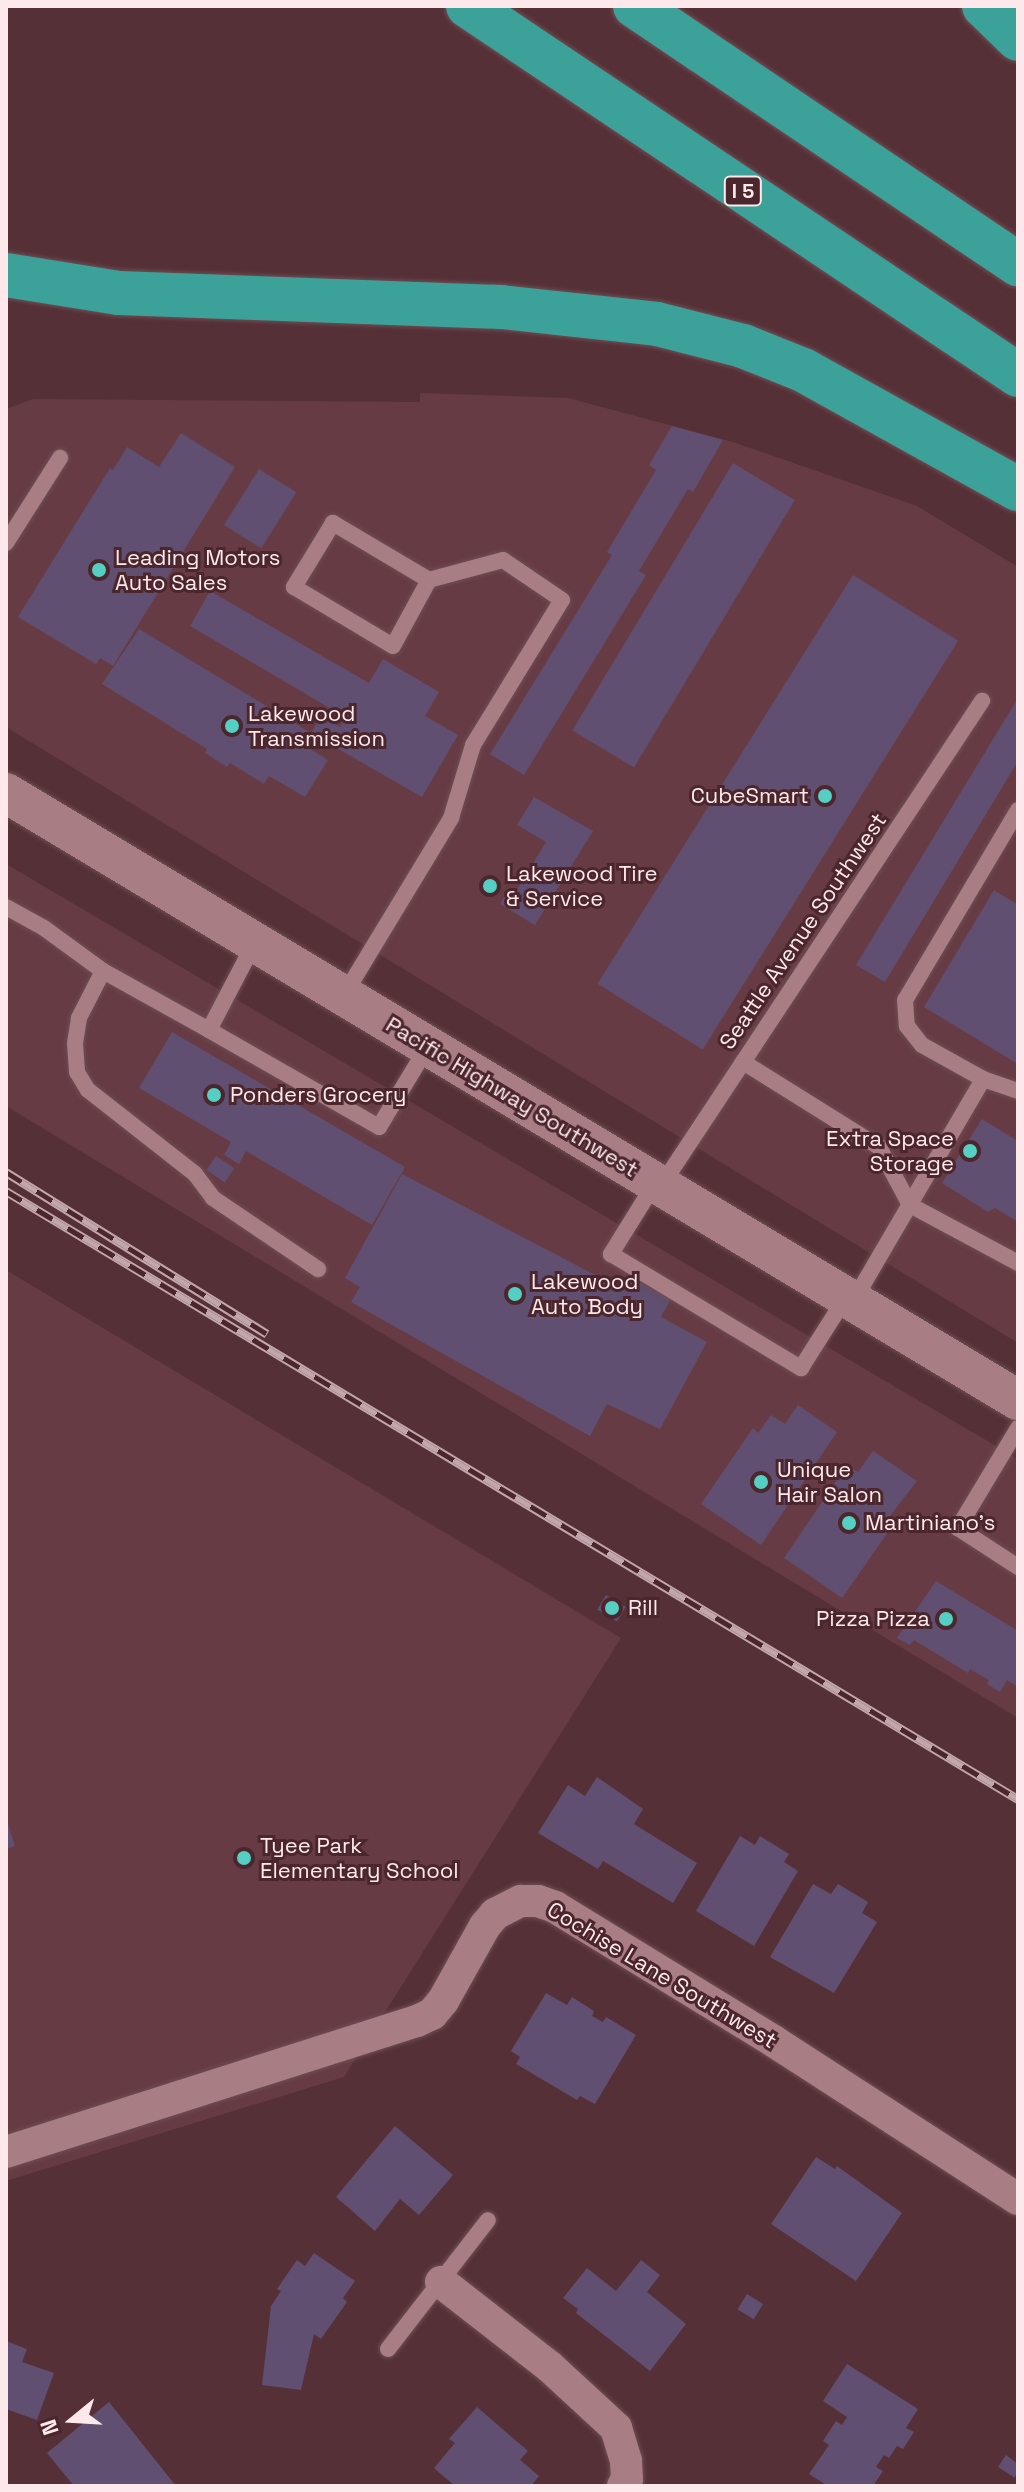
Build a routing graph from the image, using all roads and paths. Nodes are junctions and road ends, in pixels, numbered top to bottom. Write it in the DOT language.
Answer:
graph roads {
  1 [pos="468,6"];
  2 [pos="635,6"];
  3 [pos="984,6"];
  4 [pos="1018,39"];
  5 [pos="1018,264"];
  6 [pos="6,275"];
  7 [pos="1018,375"];
  8 [pos="60,458"];
  9 [pos="1018,489"];
  10 [pos="6,543"];
  11 [pos="429,580"];
  12 [pos="982,701"];
  13 [pos="6,793"];
  14 [pos="1018,810"];
  15 [pos="6,907"];
  16 [pos="255,942"];
  17 [pos="103,971"];
  18 [pos="344,995"];
  19 [pos="209,1030"];
  20 [pos="428,1046"];
  21 [pos="743,1062"];
  22 [pos="983,1079"];
  23 [pos="1018,1091"];
  24 [pos="658,1184"];
  25 [pos="910,1205"];
  26 [pos="1018,1263"];
  27 [pos="318,1269"];
  28 [pos="850,1299"];
  29 [pos="1018,1400"];
  30 [pos="1018,1428"];
  31 [pos="1018,1567"];
  32 [pos="6,2152"];
  33 [pos="1018,2199"];
  34 [pos="488,2220"];
  35 [pos="441,2282"];
  36 [pos="388,2349"];
  37 [pos="623,2486"];
  1 -- 7 [label="highway, I 5"];
  2 -- 5 [label="highway"];
  3 -- 4 [label="highway"];
  6 -- 9 [label="highway"];
  8 -- 10 [label="lane"];
  11 -- 11 [label="lane"];
  11 -- 18 [label="lane"];
  12 -- 21 [label="lane, Seattle Avenue Southwest"];
  13 -- 16 [label="street, Pacific Highway Southwest"];
  14 -- 22 [label="lane"];
  15 -- 17 [label="lane"];
  16 -- 18 [label="street, Pacific Highway Southwest"];
  16 -- 19 [label="lane"];
  17 -- 19 [label="lane"];
  17 -- 27 [label="lane"];
  18 -- 20 [label="street, Pacific Highway Southwest"];
  19 -- 20 [label="lane"];
  20 -- 24 [label="street, Pacific Highway Southwest"];
  21 -- 24 [label="lane, Seattle Avenue Southwest"];
  21 -- 25 [label="lane"];
  22 -- 23 [label="lane"];
  22 -- 25 [label="lane"];
  24 -- 28 [label="street, Pacific Highway Southwest"];
  24 -- 28 [label="lane, Seattle Avenue Southwest"];
  25 -- 26 [label="lane"];
  25 -- 28 [label="lane"];
  28 -- 29 [label="street, Pacific Highway Southwest"];
  30 -- 31 [label="lane"];
  32 -- 33 [label="street, Cochise Lane Southwest"];
  34 -- 35 [label="lane"];
  35 -- 36 [label="lane"];
  35 -- 37 [label="street"];
}
